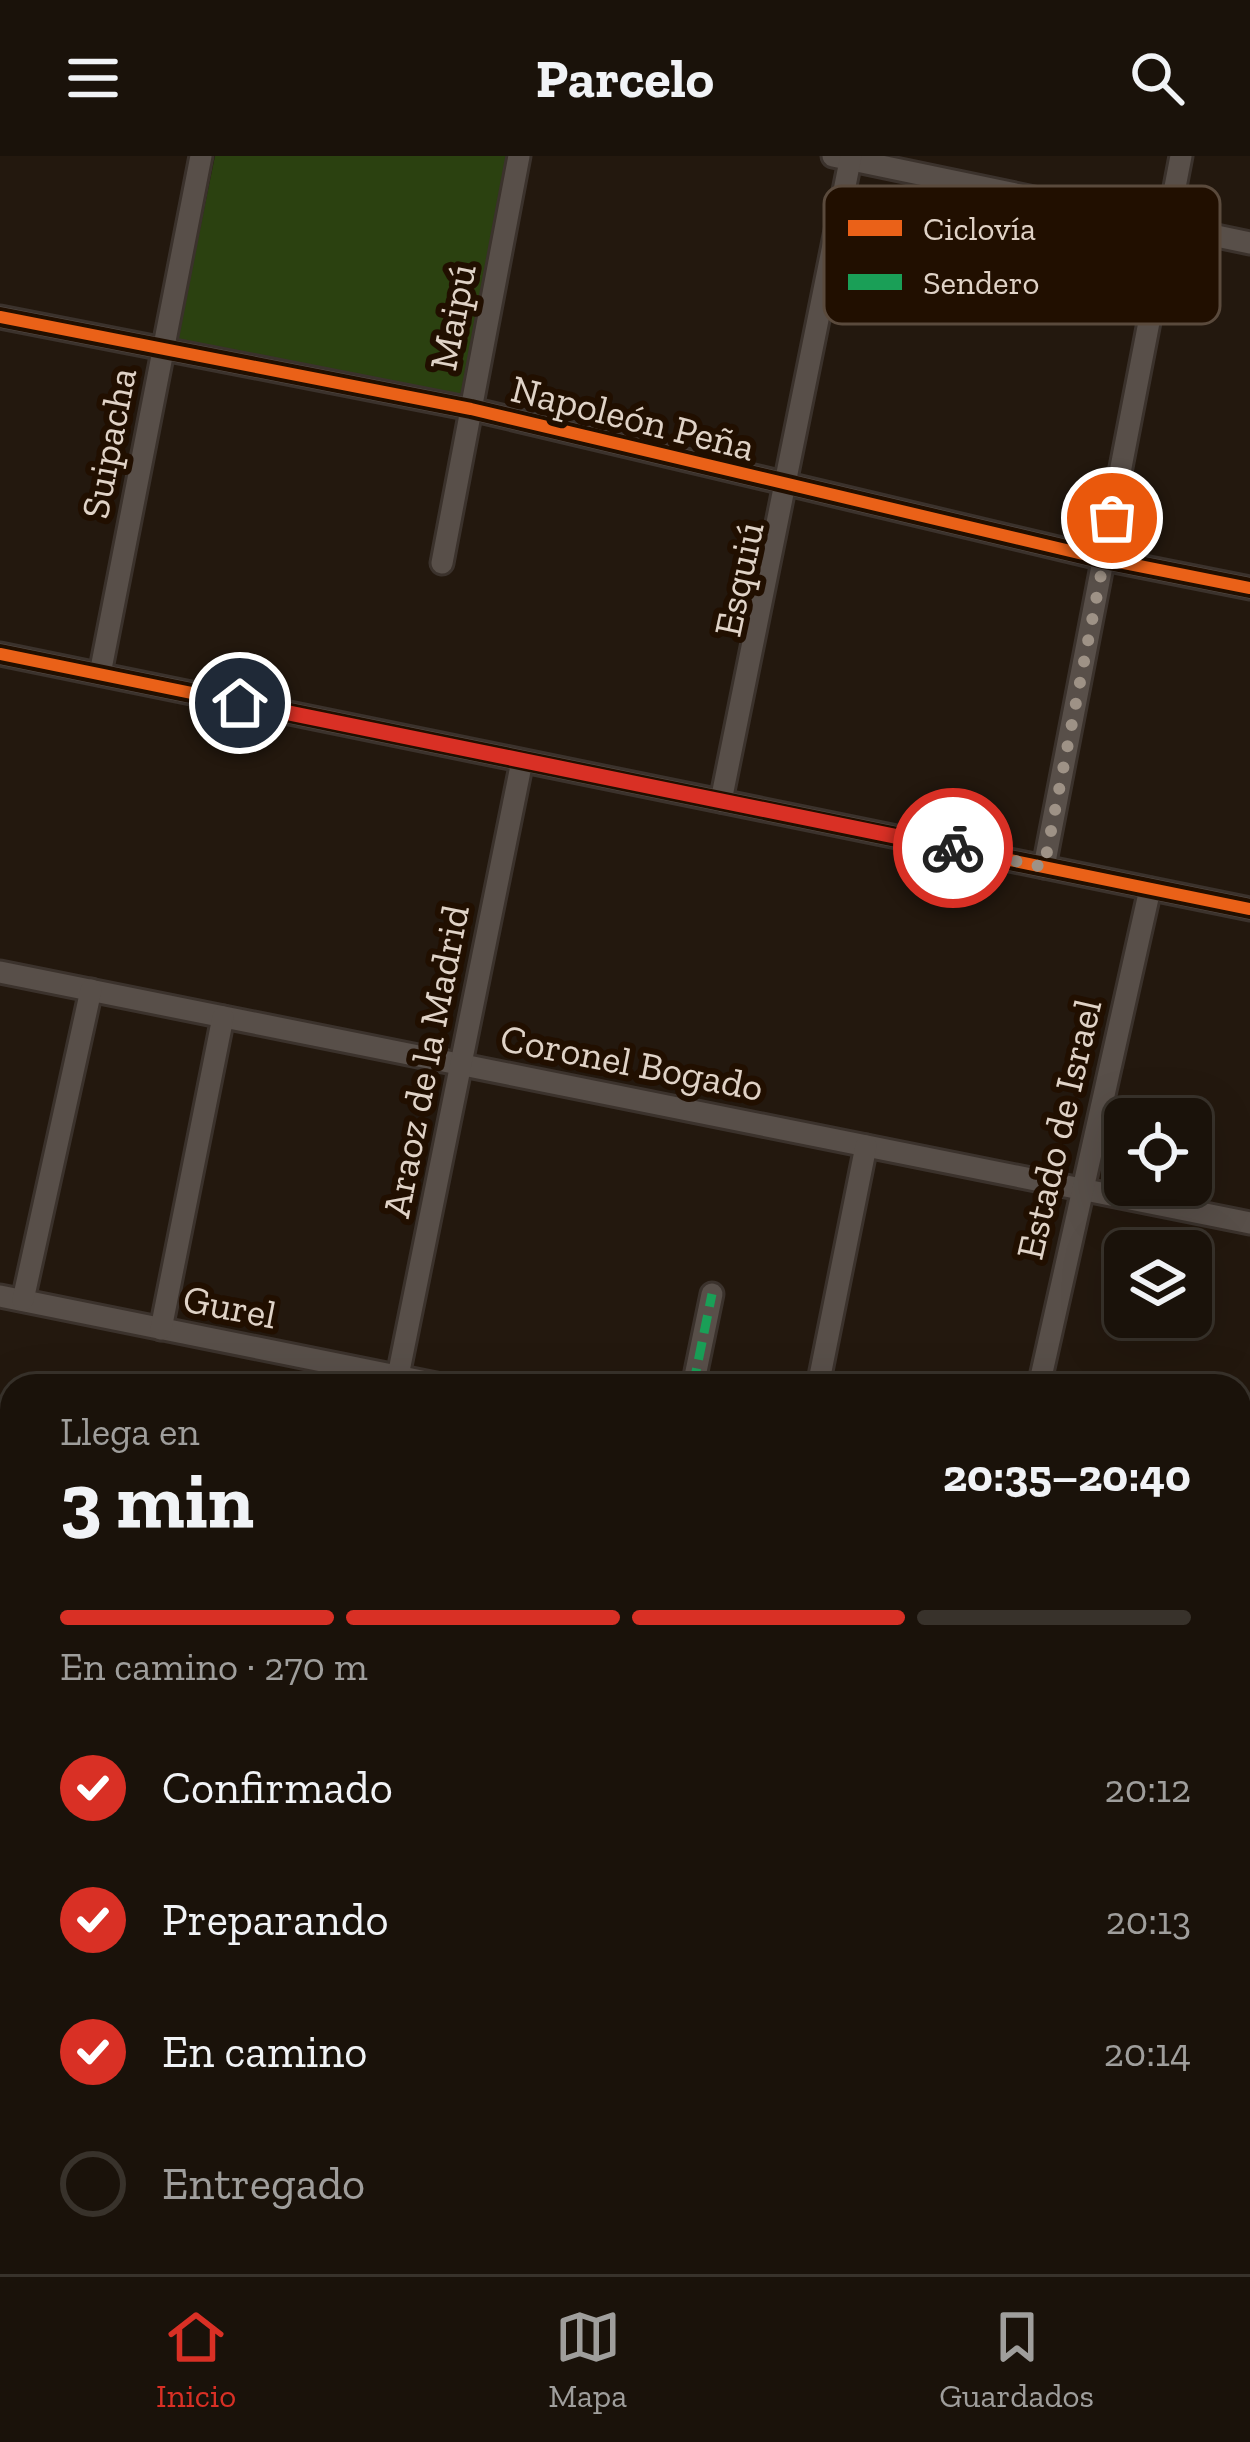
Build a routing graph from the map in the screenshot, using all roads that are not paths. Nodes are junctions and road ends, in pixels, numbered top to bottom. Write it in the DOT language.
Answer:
graph roads {
  1 [pos="201,156"];
  2 [pos="520,156"];
  3 [pos="1181,156"];
  4 [pos="845,157"];
  5 [pos="980,186"];
  6 [pos="1175,186"];
  7 [pos="1220,238"];
  8 [pos="1250,244"];
  9 [pos="824,278"];
  10 [pos="0,317"];
  11 [pos="1147,324"];
  12 [pos="163,352"];
  13 [pos="471,409"];
  14 [pos="788,486"];
  15 [pos="1103,559"];
  16 [pos="442,563"];
  17 [pos="1250,588"];
  18 [pos="0,654"];
  19 [pos="100,674"];
  20 [pos="522,760"];
  21 [pos="722,801"];
  22 [pos="1044,867"];
  23 [pos="1150,889"];
  24 [pos="1250,909"];
  25 [pos="0,972"];
  26 [pos="91,990"];
  27 [pos="223,1017"];
  28 [pos="461,1064"];
  29 [pos="866,1146"];
  30 [pos="1079,1189"];
  31 [pos="1250,1223"];
  32 [pos="712,1294"];
  33 [pos="11,1298"];
  34 [pos="161,1328"];
  35 [pos="379,1374"];
  36 [pos="413,1374"];
  37 [pos="695,1374"];
  38 [pos="820,1374"];
  39 [pos="1041,1374"];
  1 -- 12 [label="street, Suipacha"];
  2 -- 13 [label="street, Maipú"];
  3 -- 6 [label="street"];
  4 -- 5 [label="street"];
  7 -- 8 [label="street"];
  9 -- 14 [label="street, Esquiú"];
  10 -- 12 [label="street, Napoleón Peña"];
  11 -- 15 [label="street"];
  12 -- 13 [label="street, Napoleón Peña"];
  12 -- 19 [label="street, Suipacha"];
  13 -- 14 [label="street, Napoleón Peña"];
  13 -- 16 [label="street, Maipú"];
  14 -- 15 [label="street, Napoleón Peña"];
  14 -- 21 [label="street, Esquiú"];
  15 -- 17 [label="street, Napoleón Peña"];
  15 -- 22 [label="street"];
  18 -- 19 [label="street"];
  19 -- 20 [label="street"];
  20 -- 21 [label="street"];
  20 -- 28 [label="street, Araoz de la Madrid"];
  21 -- 22 [label="street"];
  22 -- 23 [label="street"];
  23 -- 24 [label="street"];
  23 -- 30 [label="street, Estado de Israel"];
  25 -- 26 [label="street, Coronel Bogado"];
  26 -- 27 [label="street, Coronel Bogado"];
  26 -- 33 [label="street"];
  27 -- 28 [label="street, Coronel Bogado"];
  27 -- 34 [label="street"];
  28 -- 29 [label="street, Coronel Bogado"];
  28 -- 36 [label="street, Araoz de la Madrid"];
  29 -- 30 [label="street, Coronel Bogado"];
  29 -- 38 [label="street"];
  30 -- 31 [label="street, Coronel Bogado"];
  30 -- 39 [label="street, Estado de Israel"];
  32 -- 37 [label="street"];
  33 -- 34 [label="street, Gurel"];
  34 -- 35 [label="street, Gurel"];
}
